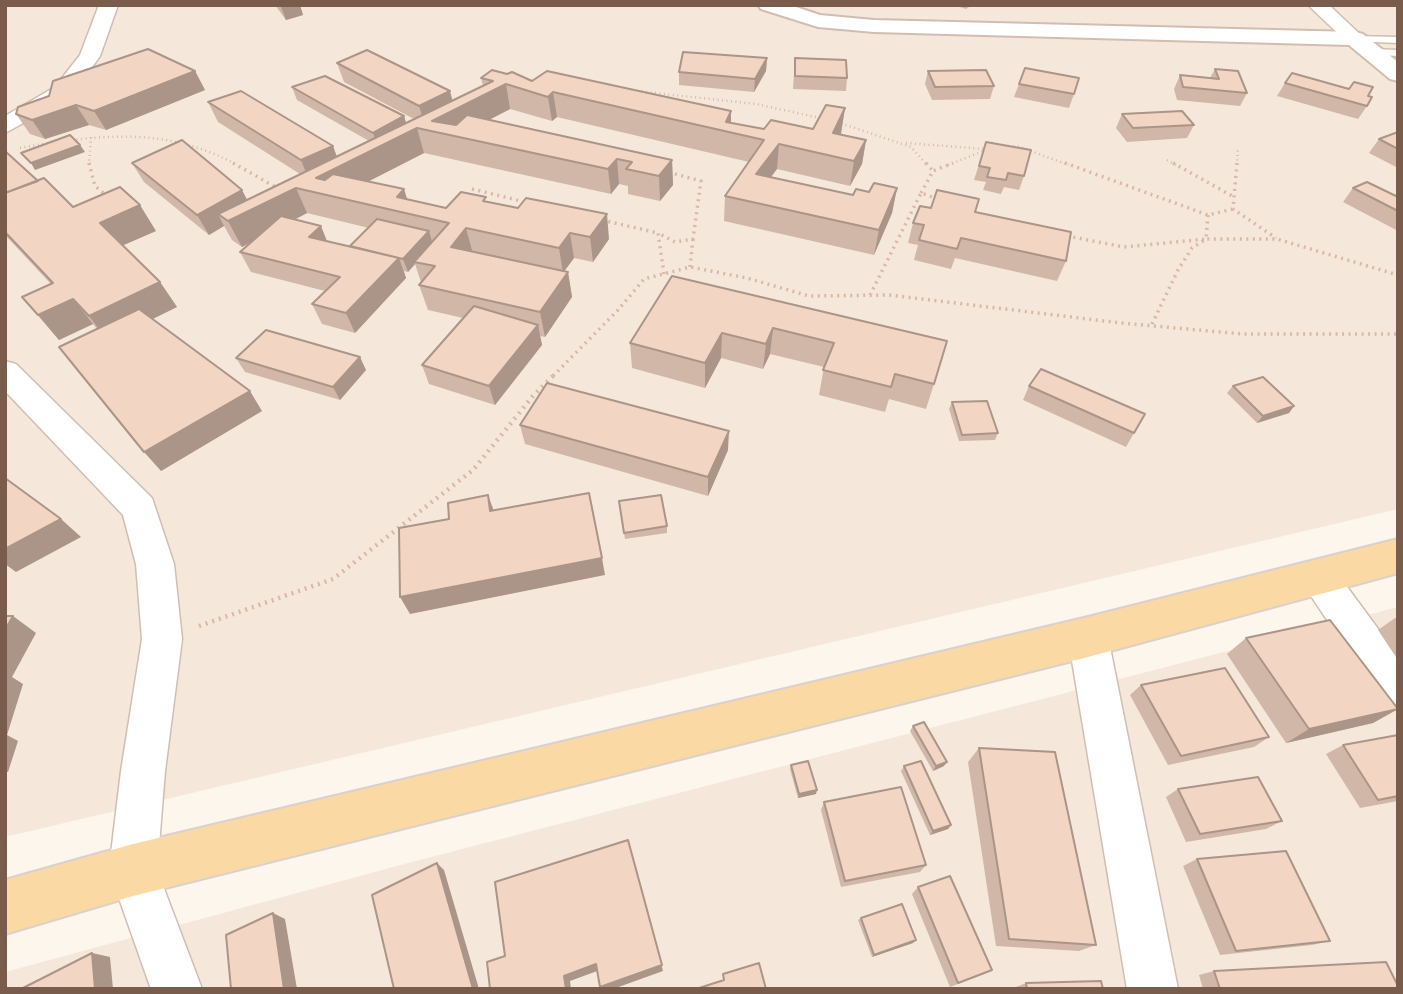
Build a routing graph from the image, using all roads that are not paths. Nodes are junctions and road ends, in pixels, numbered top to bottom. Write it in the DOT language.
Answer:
graph roads {
  1 [pos="108,5"];
  2 [pos="768,5"];
  3 [pos="1317,5"];
  4 [pos="1398,40"];
  5 [pos="1364,46"];
  6 [pos="1398,53"];
  7 [pos="1398,74"];
  8 [pos="5,126"];
  9 [pos="5,372"];
  10 [pos="1398,556"];
  11 [pos="1318,576"];
  12 [pos="1088,637"];
  13 [pos="1398,690"];
  14 [pos="134,870"];
  15 [pos="7,913"];
  16 [pos="177,989"];
  17 [pos="1153,989"];
  1 -- 8 [label="street"];
  2 -- 5 [label="street"];
  3 -- 5 [label="street"];
  4 -- 5 [label="lane"];
  5 -- 6 [label="lane"];
  5 -- 7 [label="street"];
  9 -- 14 [label="street"];
  10 -- 11 [label="main road"];
  11 -- 12 [label="main road"];
  11 -- 13 [label="street"];
  12 -- 14 [label="main road"];
  12 -- 17 [label="street"];
  14 -- 15 [label="main road"];
  14 -- 16 [label="street"];
}
